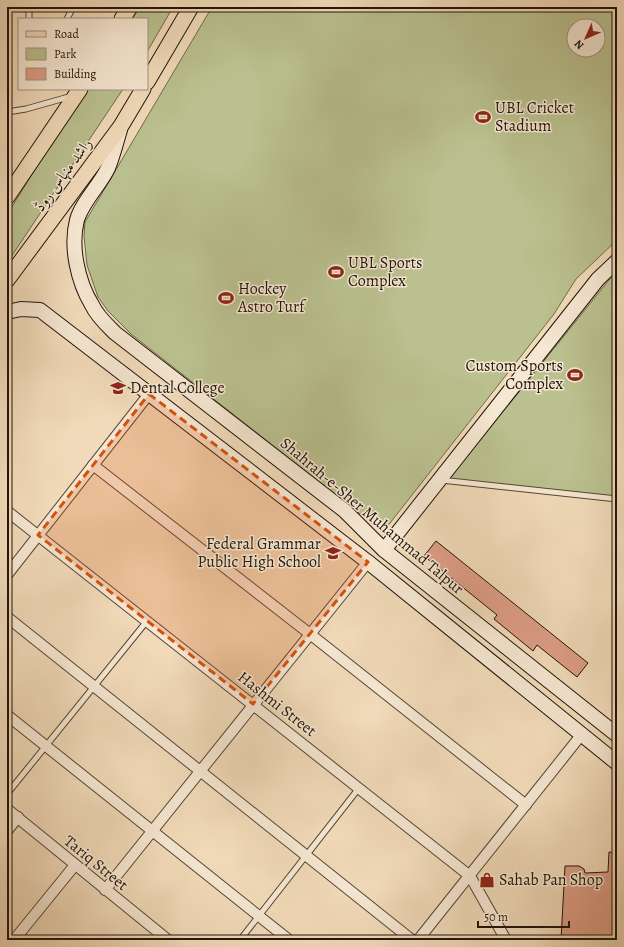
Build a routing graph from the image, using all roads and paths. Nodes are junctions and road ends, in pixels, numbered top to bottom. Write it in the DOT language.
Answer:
graph roads {
  1 [pos="29,7"];
  2 [pos="73,7"];
  3 [pos="130,7"];
  4 [pos="191,7"];
  5 [pos="29,18"];
  6 [pos="68,18"];
  7 [pos="123,18"];
  8 [pos="148,80"];
  9 [pos="142,90"];
  10 [pos="78,92"];
  11 [pos="7,112"];
  12 [pos="121,126"];
  13 [pos="7,197"];
  14 [pos="617,261"];
  15 [pos="7,280"];
  16 [pos="7,312"];
  17 [pos="149,394"];
  18 [pos="93,466"];
  19 [pos="439,480"];
  20 [pos="617,499"];
  21 [pos="7,511"];
  22 [pos="38,535"];
  23 [pos="384,550"];
  24 [pos="368,562"];
  25 [pos="7,575"];
  26 [pos="7,617"];
  27 [pos="147,621"];
  28 [pos="310,634"];
  29 [pos="94,686"];
  30 [pos="253,704"];
  31 [pos="7,715"];
  32 [pos="582,734"];
  33 [pos="617,735"];
  34 [pos="46,746"];
  35 [pos="617,763"];
  36 [pos="200,771"];
  37 [pos="359,788"];
  38 [pos="7,794"];
  39 [pos="526,805"];
  40 [pos="7,808"];
  41 [pos="18,817"];
  42 [pos="7,831"];
  43 [pos="152,831"];
  44 [pos="306,856"];
  45 [pos="75,865"];
  46 [pos="470,876"];
  47 [pos="105,890"];
  48 [pos="259,916"];
  49 [pos="14,940"];
  50 [pos="168,940"];
  51 [pos="240,940"];
  52 [pos="289,940"];
  53 [pos="412,940"];
  54 [pos="418,940"];
  55 [pos="506,940"];
  1 -- 5 [label="lane"];
  2 -- 6 [label="lane"];
  3 -- 7 [label="main road"];
  4 -- 8 [label="main road"];
  9 -- 12 [label="main road, راشد منہاس روڈ"];
  10 -- 11 [label="lane"];
  10 -- 13 [label="main road, راشد منہاس روڈ"];
  12 -- 15 [label="main road, راشد منہاس روڈ"];
  12 -- 23 [label="main road, Shahrah-e-Sher Muhammad Talpur"];
  14 -- 19 [label="main road"];
  16 -- 17 [label="main road"];
  17 -- 18 [label="street"];
  17 -- 24 [label="main road"];
  18 -- 22 [label="street"];
  18 -- 28 [label="street"];
  19 -- 20 [label="lane"];
  19 -- 23 [label="main road"];
  21 -- 22 [label="street, Hashmi Street"];
  22 -- 25 [label="street"];
  22 -- 27 [label="street, Hashmi Street"];
  23 -- 33 [label="main road, Shahrah-e-Sher Muhammad Talpur"];
  24 -- 28 [label="street"];
  24 -- 32 [label="main road"];
  26 -- 29 [label="street"];
  27 -- 29 [label="lane"];
  27 -- 30 [label="street, Hashmi Street"];
  28 -- 30 [label="street"];
  28 -- 39 [label="street"];
  29 -- 34 [label="lane"];
  29 -- 36 [label="street"];
  30 -- 36 [label="street"];
  30 -- 37 [label="street, Hashmi Street"];
  31 -- 34 [label="street"];
  32 -- 35 [label="main road"];
  32 -- 39 [label="street"];
  34 -- 38 [label="lane"];
  34 -- 43 [label="street"];
  36 -- 43 [label="street"];
  36 -- 44 [label="street"];
  37 -- 44 [label="lane"];
  37 -- 46 [label="street, Hashmi Street"];
  39 -- 46 [label="street"];
  40 -- 41 [label="street, Tariq Street"];
  41 -- 42 [label="street"];
  41 -- 45 [label="street, Tariq Street"];
  43 -- 47 [label="street"];
  43 -- 48 [label="street"];
  44 -- 48 [label="lane"];
  44 -- 53 [label="street"];
  45 -- 47 [label="street, Tariq Street"];
  45 -- 49 [label="street"];
  46 -- 54 [label="street"];
  46 -- 55 [label="street, Hashmi Street"];
  47 -- 50 [label="street, Tariq Street"];
  48 -- 51 [label="lane"];
  48 -- 52 [label="street"];
}
